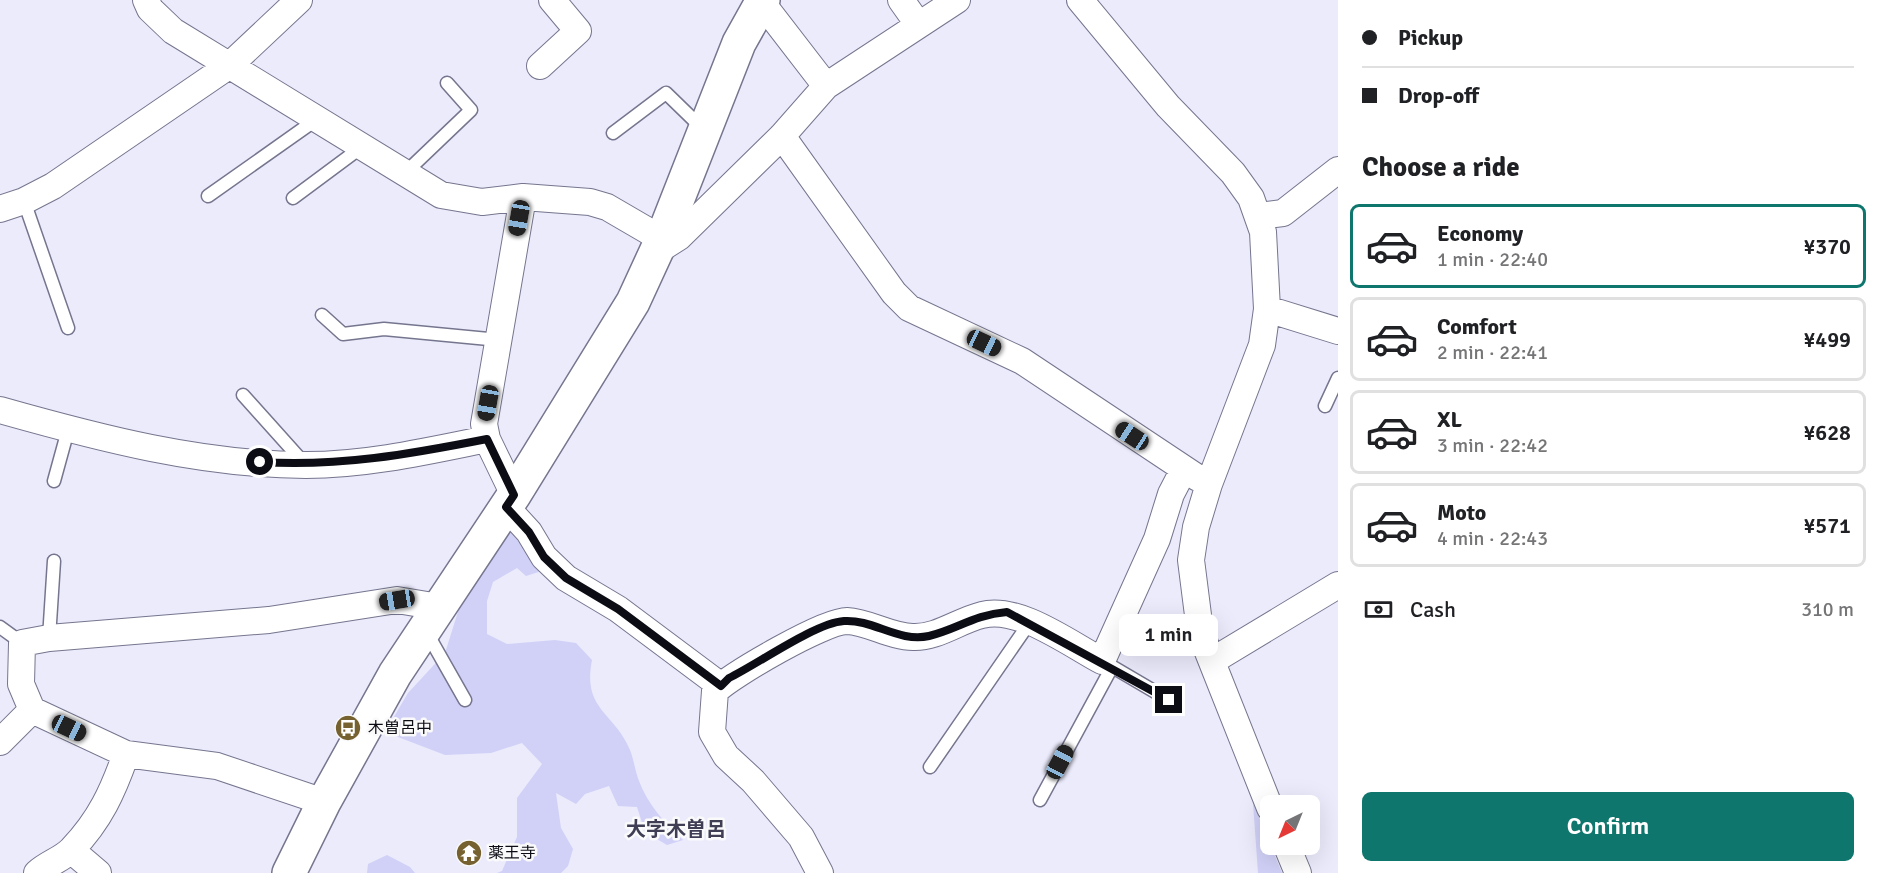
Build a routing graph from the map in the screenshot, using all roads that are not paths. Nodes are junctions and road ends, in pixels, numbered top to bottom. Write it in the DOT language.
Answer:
graph roads {
  1 [pos="146,0"];
  2 [pos="299,0"];
  3 [pos="552,0"];
  4 [pos="901,0"];
  5 [pos="957,0"];
  6 [pos="1080,0"];
  7 [pos="762,1"];
  8 [pos="918,24"];
  9 [pos="230,65"];
  10 [pos="540,66"];
  11 [pos="447,83"];
  12 [pos="826,86"];
  13 [pos="318,118"];
  14 [pos="705,131"];
  15 [pos="613,133"];
  16 [pos="782,136"];
  17 [pos="363,146"];
  18 [pos="1338,170"];
  19 [pos="404,174"];
  20 [pos="208,196"];
  21 [pos="523,197"];
  22 [pos="293,198"];
  23 [pos="7,204"];
  24 [pos="1259,216"];
  25 [pos="660,245"];
  26 [pos="1267,309"];
  27 [pos="322,315"];
  28 [pos="69,328"];
  29 [pos="1338,331"];
  30 [pos="499,340"];
  31 [pos="1338,378"];
  32 [pos="243,394"];
  33 [pos="1325,406"];
  34 [pos="0,410"];
  35 [pos="68,430"];
  36 [pos="487,439"];
  37 [pos="306,465"];
  38 [pos="1184,470"];
  39 [pos="54,481"];
  40 [pos="1209,484"];
  41 [pos="510,501"];
  42 [pos="54,561"];
  43 [pos="1338,585"];
  44 [pos="432,618"];
  45 [pos="1029,622"];
  46 [pos="0,627"];
  47 [pos="49,638"];
  48 [pos="22,643"];
  49 [pos="1212,661"];
  50 [pos="1107,664"];
  51 [pos="721,686"];
  52 [pos="465,700"];
  53 [pos="1169,700"];
  54 [pos="32,710"];
  55 [pos="0,742"];
  56 [pos="126,754"];
  57 [pos="930,767"];
  58 [pos="1265,795"];
  59 [pos="1040,800"];
  60 [pos="324,802"];
  61 [pos="71,850"];
  62 [pos="1291,855"];
  63 [pos="37,873"];
  64 [pos="98,873"];
  65 [pos="289,873"];
  66 [pos="820,873"];
  67 [pos="1298,873"];
  1 -- 9 [label="street"];
  2 -- 9 [label="street"];
  3 -- 10 [label="street"];
  4 -- 8 [label="street"];
  5 -- 8 [label="street"];
  6 -- 24 [label="street"];
  7 -- 12 [label="street"];
  7 -- 14 [label="street"];
  8 -- 12 [label="street"];
  9 -- 13 [label="street"];
  9 -- 23 [label="street"];
  11 -- 19 [label="lane"];
  12 -- 16 [label="street"];
  13 -- 17 [label="street"];
  13 -- 20 [label="lane"];
  14 -- 15 [label="lane"];
  14 -- 25 [label="street"];
  16 -- 25 [label="street"];
  16 -- 38 [label="street"];
  17 -- 19 [label="street"];
  17 -- 22 [label="lane"];
  18 -- 24 [label="street"];
  19 -- 21 [label="street"];
  21 -- 25 [label="street"];
  21 -- 30 [label="street"];
  23 -- 28 [label="lane"];
  24 -- 26 [label="street"];
  25 -- 41 [label="street"];
  26 -- 29 [label="street"];
  26 -- 40 [label="street"];
  27 -- 30 [label="lane"];
  30 -- 36 [label="street"];
  31 -- 33 [label="lane"];
  32 -- 37 [label="lane"];
  34 -- 35 [label="street"];
  35 -- 37 [label="street"];
  35 -- 39 [label="lane"];
  36 -- 37 [label="street"];
  36 -- 41 [label="street"];
  38 -- 40 [label="street"];
  38 -- 50 [label="street"];
  40 -- 49 [label="street"];
  41 -- 44 [label="street"];
  41 -- 51 [label="street"];
  42 -- 47 [label="lane"];
  43 -- 49 [label="street"];
  44 -- 47 [label="street"];
  44 -- 52 [label="lane"];
  44 -- 60 [label="street"];
  45 -- 50 [label="street"];
  45 -- 51 [label="street"];
  45 -- 57 [label="lane"];
  46 -- 48 [label="lane"];
  47 -- 48 [label="street"];
  48 -- 54 [label="street"];
  49 -- 58 [label="street"];
  50 -- 53 [label="lane"];
  50 -- 59 [label="lane"];
  51 -- 66 [label="street"];
  54 -- 55 [label="street"];
  54 -- 56 [label="street"];
  56 -- 60 [label="street"];
  56 -- 61 [label="street"];
  60 -- 65 [label="street"];
  61 -- 63 [label="street"];
  61 -- 64 [label="street"];
  62 -- 67 [label="street"];
}
